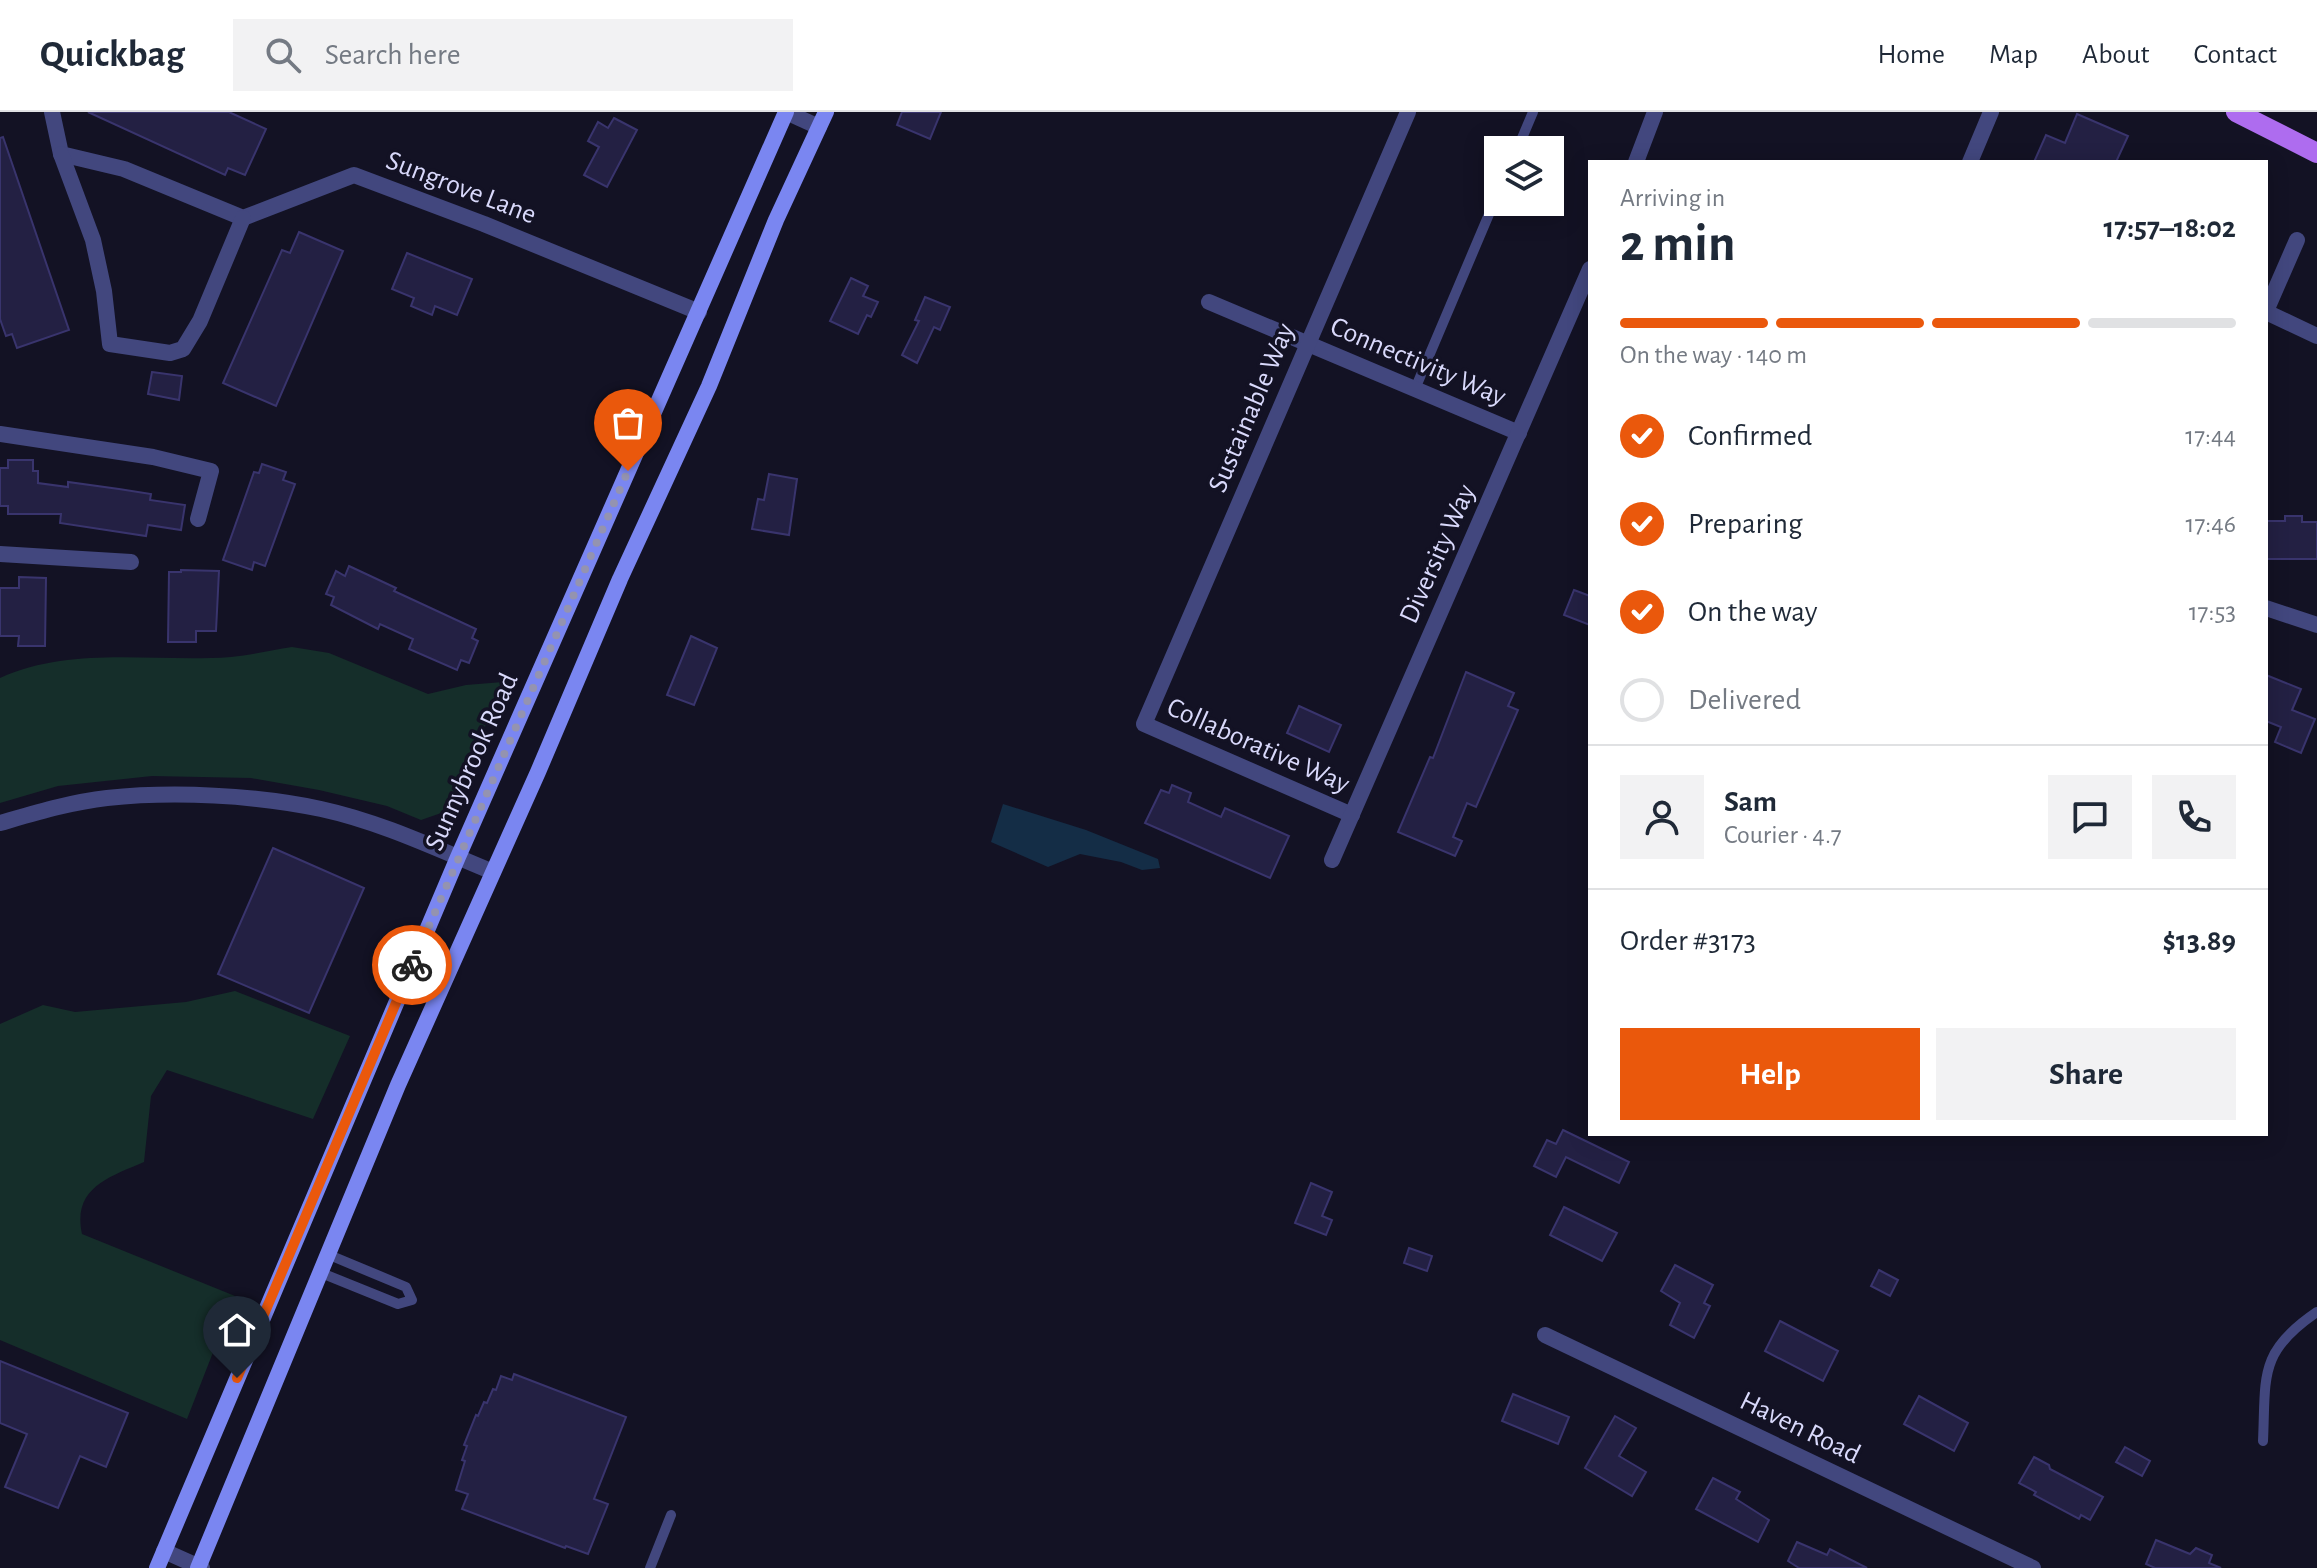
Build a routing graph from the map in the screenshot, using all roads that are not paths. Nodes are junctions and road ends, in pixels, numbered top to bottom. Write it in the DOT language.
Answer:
graph roads {
  1 [pos="52,112"];
  2 [pos="786,112"];
  3 [pos="1408,112"];
  4 [pos="1533,112"];
  5 [pos="1655,112"];
  6 [pos="1991,112"];
  7 [pos="2236,112"];
  8 [pos="822,120"];
  9 [pos="1523,136"];
  10 [pos="2317,153"];
  11 [pos="61,154"];
  12 [pos="1637,160"];
  13 [pos="1971,160"];
  14 [pos="1488,216"];
  15 [pos="243,218"];
  16 [pos="2297,240"];
  17 [pos="1588,274"];
  18 [pos="1209,302"];
  19 [pos="2268,306"];
  20 [pos="699,312"];
  21 [pos="2268,312"];
  22 [pos="2317,336"];
  23 [pos="1308,344"];
  24 [pos="1415,389"];
  25 [pos="1519,433"];
  26 [pos="0,434"];
  27 [pos="198,519"];
  28 [pos="0,554"];
  29 [pos="131,562"];
  30 [pos="2268,609"];
  31 [pos="2317,625"];
  32 [pos="1144,724"];
  33 [pos="1352,815"];
  34 [pos="0,823"];
  35 [pos="458,857"];
  36 [pos="1332,860"];
  37 [pos="493,872"];
  38 [pos="327,1254"];
  39 [pos="319,1272"];
  40 [pos="2317,1312"];
  41 [pos="1545,1335"];
  42 [pos="2263,1441"];
  43 [pos="671,1515"];
  44 [pos="164,1551"];
  45 [pos="157,1568"];
  46 [pos="200,1568"];
  47 [pos="650,1568"];
  48 [pos="2033,1568"];
  1 -- 11 [label="street"];
  2 -- 8 [label="street"];
  2 -- 20 [label="main road, Sunnybrook Road"];
  3 -- 23 [label="street, Sustainable Way"];
  4 -- 9 [label="lane"];
  5 -- 12 [label="street"];
  6 -- 13 [label="street"];
  7 -- 10 [label="main road"];
  8 -- 37 [label="main road"];
  11 -- 15 [label="street"];
  11 -- 15 [label="street"];
  14 -- 24 [label="lane"];
  15 -- 20 [label="street, Sungrove Lane"];
  16 -- 19 [label="street"];
  17 -- 25 [label="street, Diversity Way"];
  18 -- 23 [label="street, Connectivity Way"];
  20 -- 35 [label="main road, Sunnybrook Road"];
  21 -- 22 [label="street"];
  23 -- 24 [label="street, Connectivity Way"];
  23 -- 32 [label="street, Sustainable Way"];
  24 -- 25 [label="street, Connectivity Way"];
  25 -- 33 [label="street, Diversity Way"];
  26 -- 27 [label="street"];
  28 -- 29 [label="street"];
  30 -- 31 [label="street"];
  32 -- 33 [label="street, Collaborative Way"];
  33 -- 36 [label="street, Diversity Way"];
  34 -- 35 [label="street"];
  35 -- 37 [label="street"];
  35 -- 44 [label="main road, Sunnybrook Road"];
  37 -- 38 [label="main road"];
  38 -- 39 [label="main road"];
  38 -- 39 [label="lane"];
  39 -- 46 [label="main road"];
  40 -- 42 [label="lane"];
  41 -- 48 [label="street, Haven Road"];
  43 -- 47 [label="lane"];
  44 -- 45 [label="main road, Sunnybrook Road"];
  44 -- 46 [label="street"];
}
